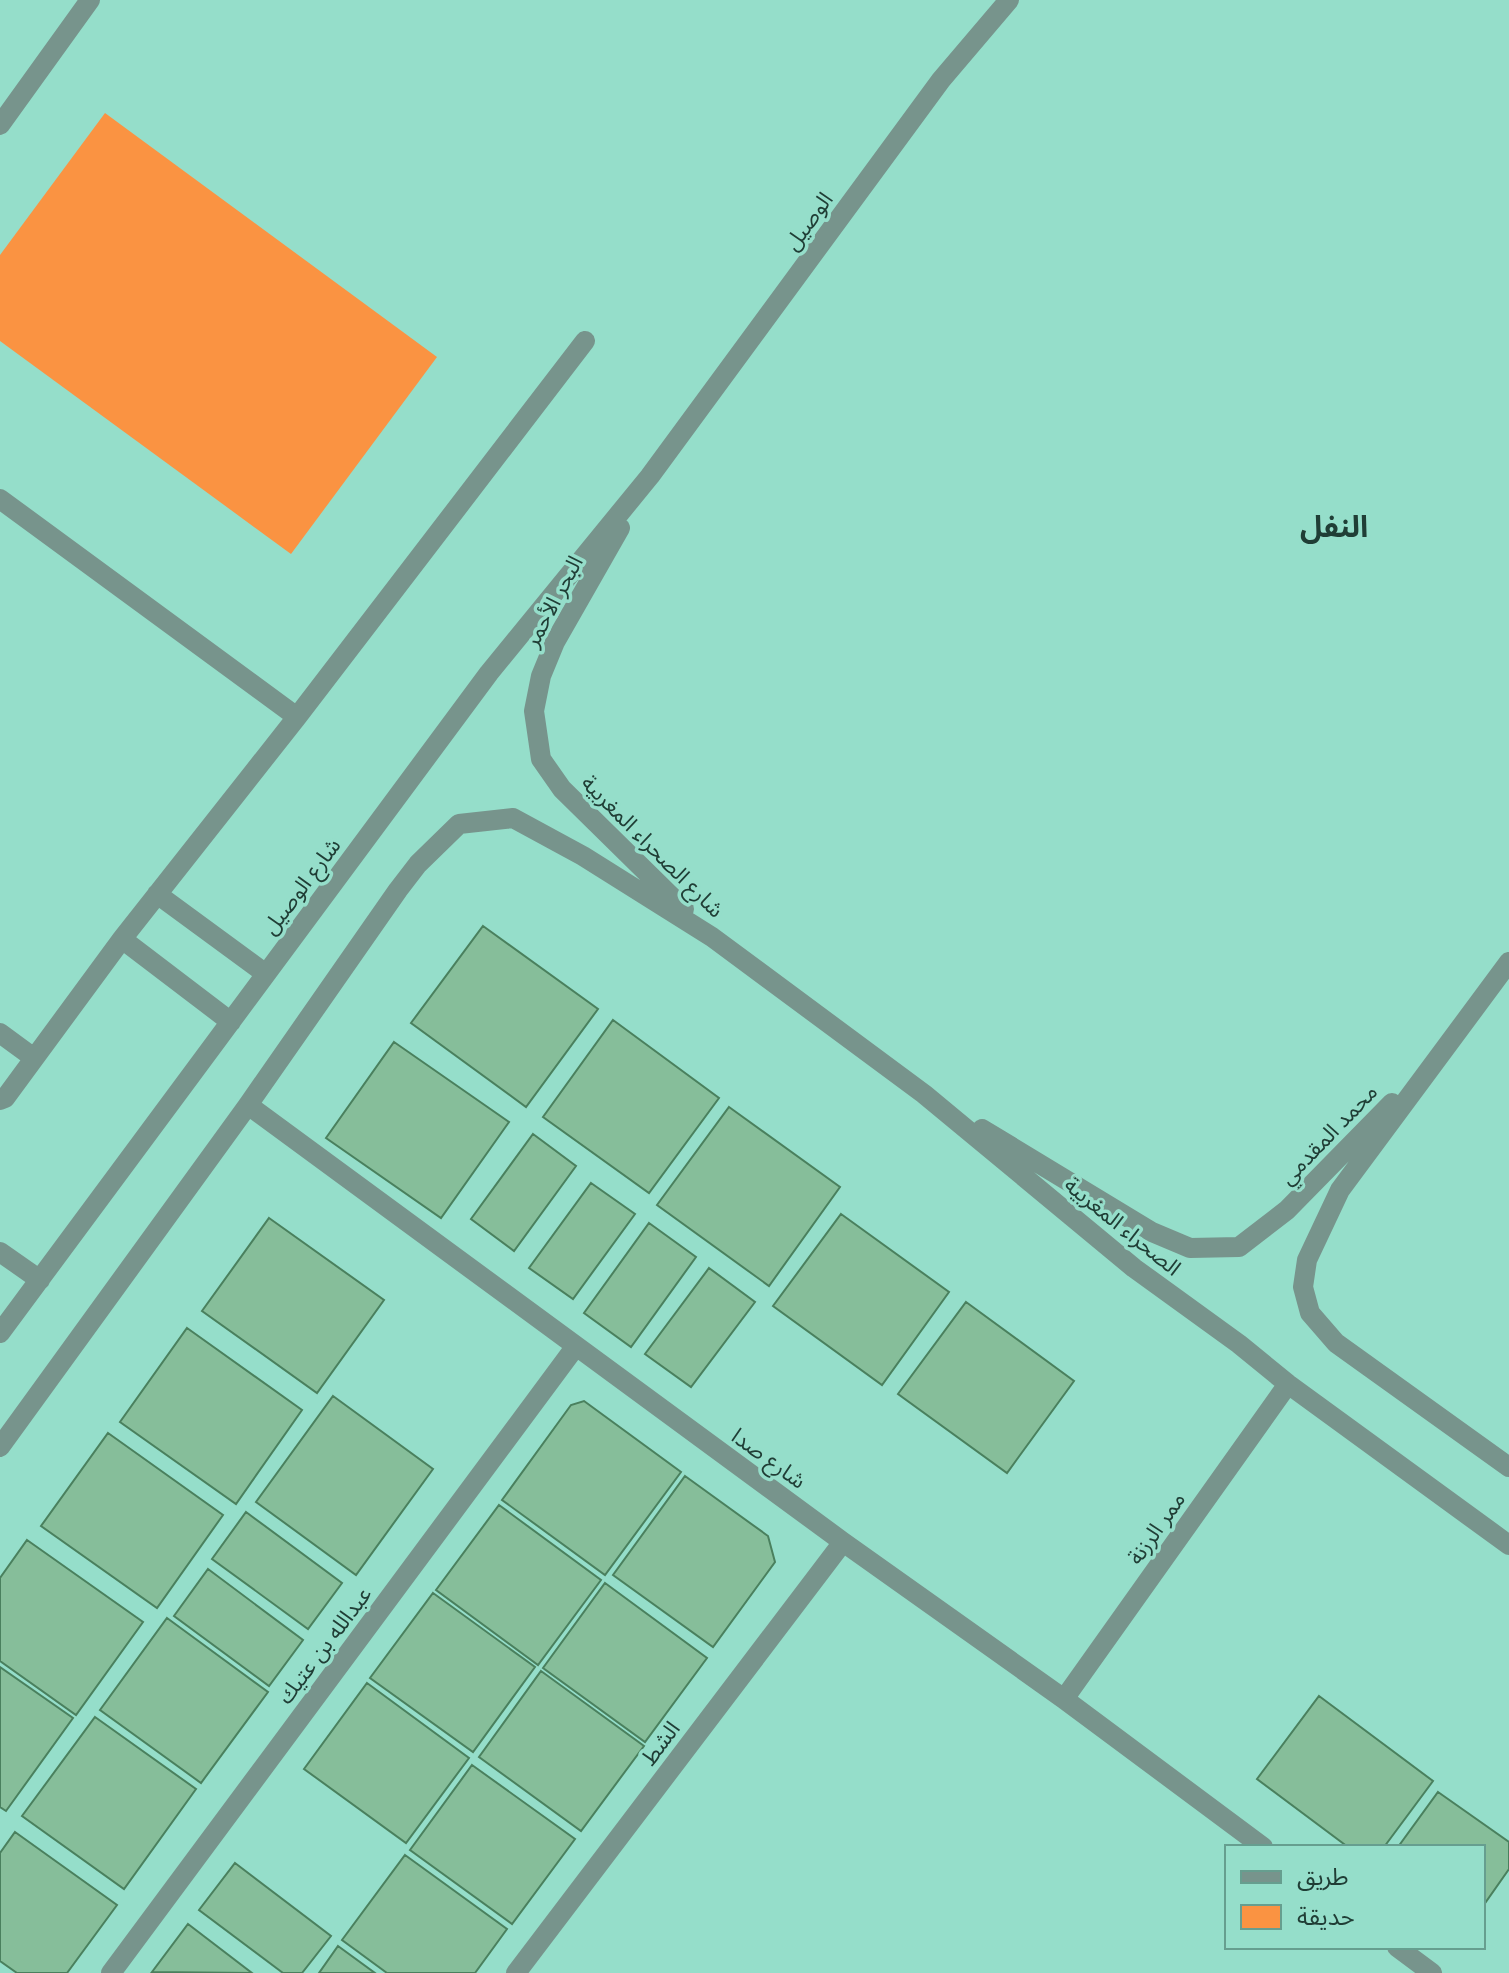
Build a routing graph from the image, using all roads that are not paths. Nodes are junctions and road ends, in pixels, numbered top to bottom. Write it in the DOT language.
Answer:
graph roads {
  1 [pos="90,0"];
  2 [pos="994,0"];
  3 [pos="1009,0"];
  4 [pos="941,80"];
  5 [pos="0,125"];
  6 [pos="585,341"];
  7 [pos="650,476"];
  8 [pos="0,499"];
  9 [pos="297,717"];
  10 [pos="541,759"];
  11 [pos="157,894"];
  12 [pos="712,937"];
  13 [pos="122,939"];
  14 [pos="1509,962"];
  15 [pos="266,974"];
  16 [pos="231,1022"];
  17 [pos="0,1033"];
  18 [pos="1446,1048"];
  19 [pos="34,1058"];
  20 [pos="924,1094"];
  21 [pos="0,1100"];
  22 [pos="248,1105"];
  23 [pos="0,1252"];
  24 [pos="40,1280"];
  25 [pos="0,1333"];
  26 [pos="576,1346"];
  27 [pos="1288,1384"];
  28 [pos="0,1447"];
  29 [pos="1509,1467"];
  30 [pos="843,1542"];
  31 [pos="1509,1545"];
  32 [pos="1064,1699"];
  33 [pos="1260,1845"];
  34 [pos="1400,1949"];
  35 [pos="111,1973"];
  36 [pos="516,1973"];
  37 [pos="1432,1973"];
  1 -- 5 [label="street"];
  2 -- 4 [label="street"];
  3 -- 4 [label="street, الوصيل"];
  4 -- 7 [label="street, الوصيل"];
  6 -- 9 [label="street"];
  7 -- 10 [label="street, البحر الأحمر"];
  7 -- 15 [label="street, شارع الوصيل"];
  8 -- 9 [label="street"];
  9 -- 11 [label="street"];
  10 -- 12 [label="street, شارع الصحراء المغربية"];
  11 -- 13 [label="street"];
  11 -- 15 [label="street"];
  12 -- 20 [label="street, الصحراء المغربية"];
  12 -- 22 [label="street, شارع الصحراء المغربية"];
  13 -- 16 [label="street"];
  13 -- 19 [label="street"];
  14 -- 18 [label="street, محمد المقدمي"];
  15 -- 16 [label="street, شارع الوصيل"];
  16 -- 24 [label="street, شارع الوصيل"];
  17 -- 19 [label="street"];
  18 -- 20 [label="street, محمد المقدمي"];
  18 -- 29 [label="street, محمد المقدمي"];
  19 -- 21 [label="street"];
  20 -- 27 [label="street, الصحراء المغربية"];
  22 -- 26 [label="street, شارع صدا"];
  22 -- 28 [label="street"];
  23 -- 24 [label="street"];
  24 -- 25 [label="street, شارع الوصيل"];
  26 -- 30 [label="street, شارع صدا"];
  26 -- 35 [label="street, عبدالله بن عتيك"];
  27 -- 31 [label="street, الصحراء المغربية"];
  27 -- 32 [label="street, ممر الرزنة"];
  30 -- 32 [label="street, شارع صدا"];
  30 -- 36 [label="street, الشط"];
  32 -- 33 [label="street, شارع صدا"];
  34 -- 37 [label="street"];
}
